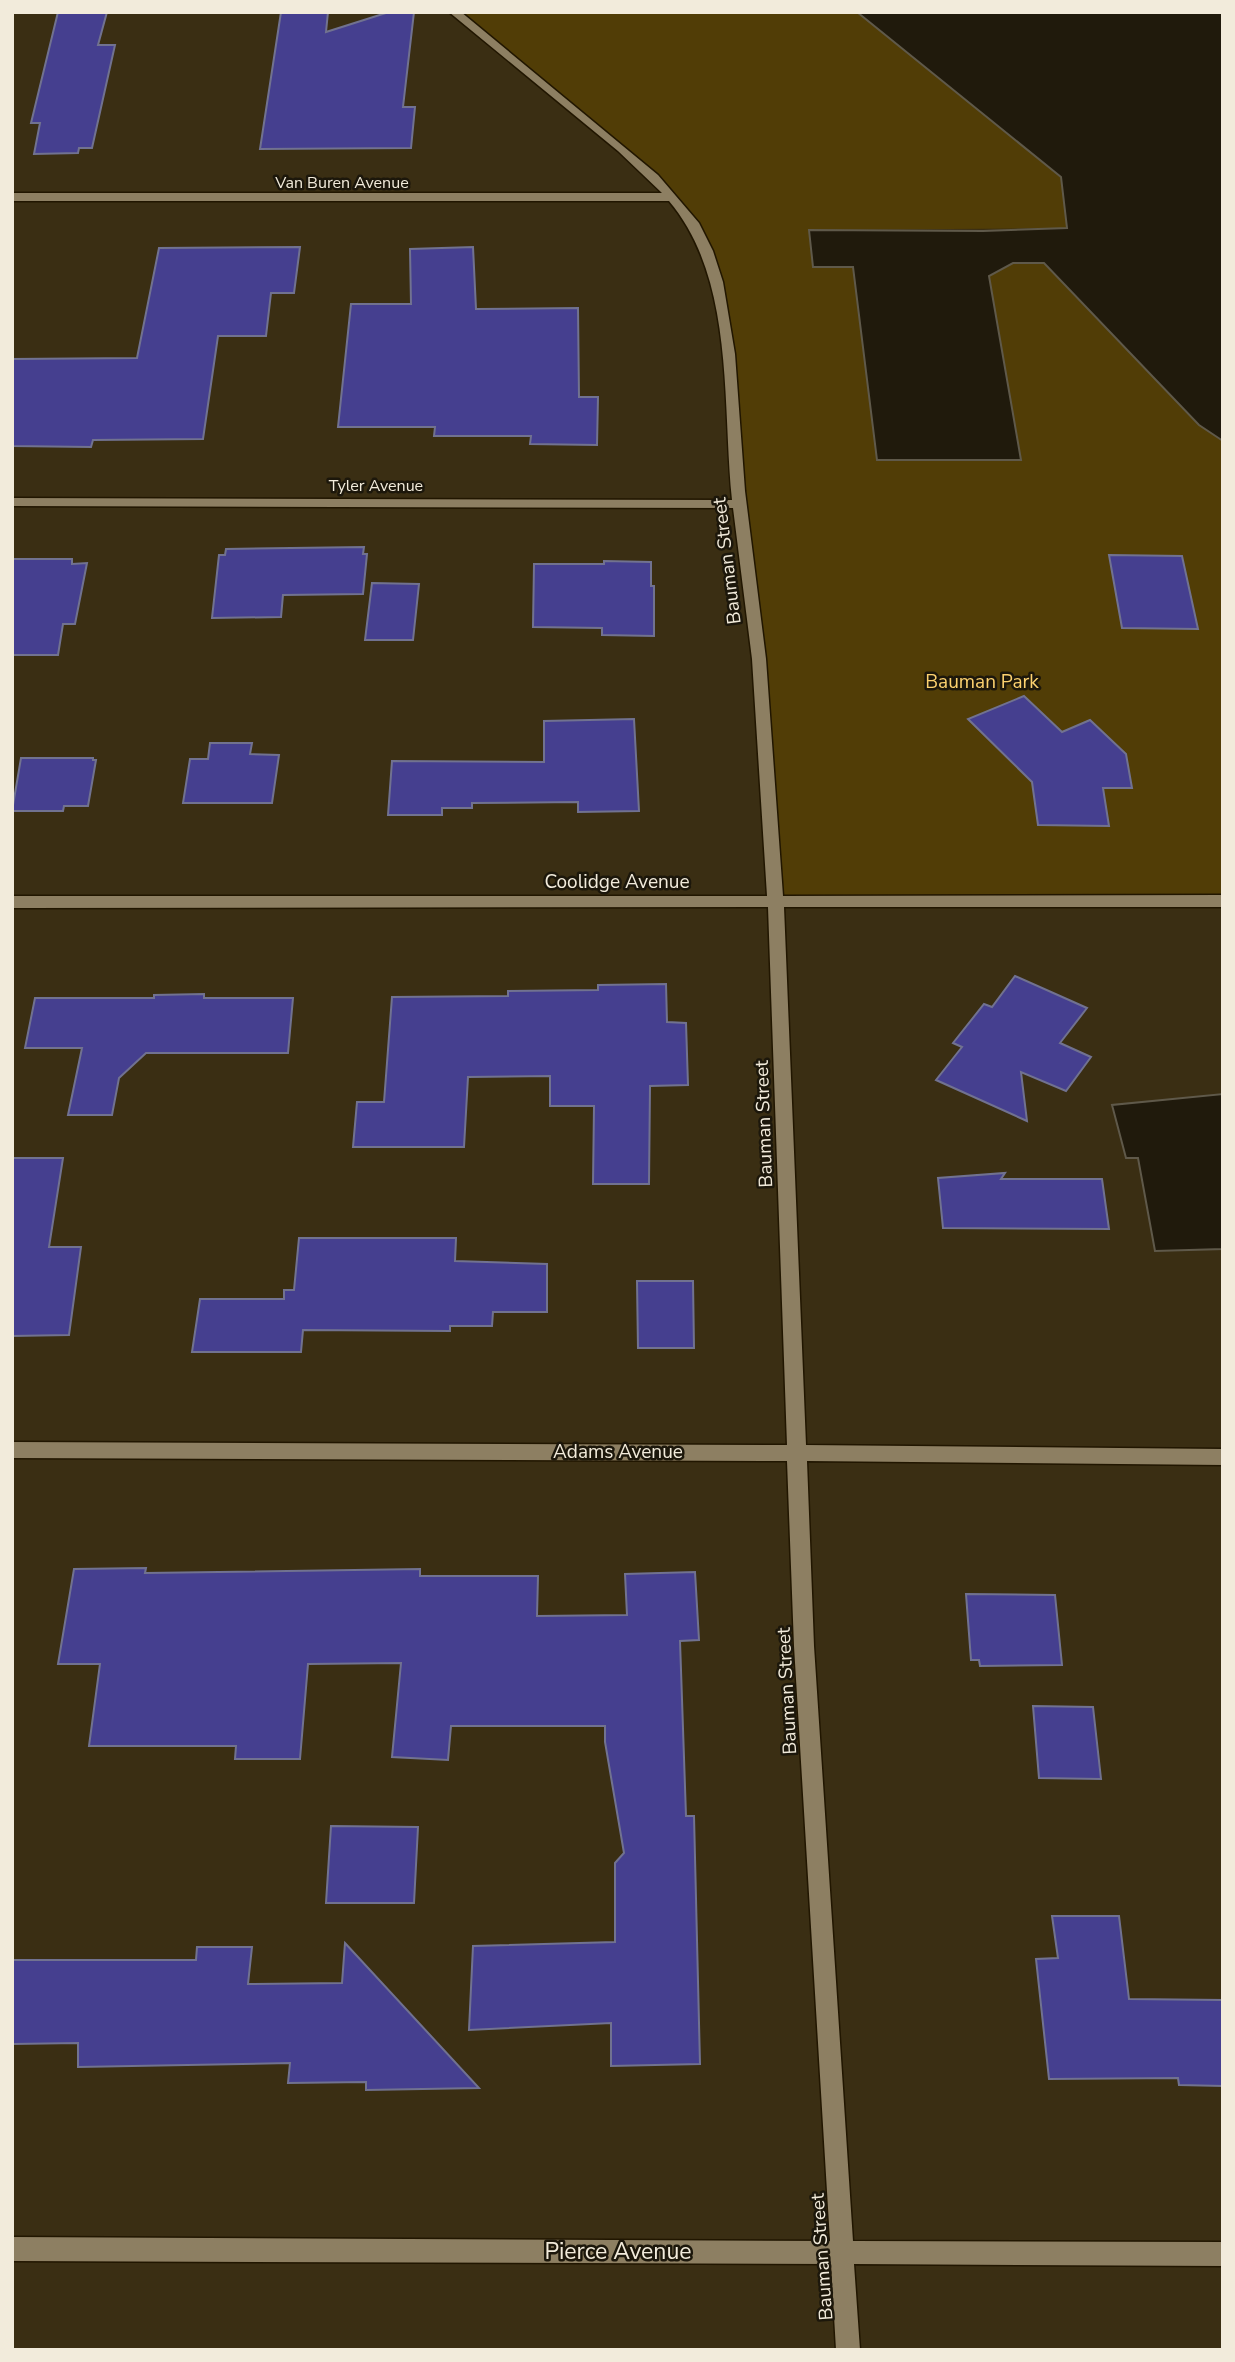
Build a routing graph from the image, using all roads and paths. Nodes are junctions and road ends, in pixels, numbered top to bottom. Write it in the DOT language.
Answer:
graph roads {
  1 [pos="454,12"];
  2 [pos="12,197"];
  3 [pos="671,197"];
  4 [pos="12,502"];
  5 [pos="739,504"];
  6 [pos="1223,901"];
  7 [pos="12,902"];
  8 [pos="776,902"];
  9 [pos="12,1450"];
  10 [pos="797,1452"];
  11 [pos="1223,1457"];
  12 [pos="12,2249"];
  13 [pos="841,2253"];
  14 [pos="1223,2255"];
  15 [pos="848,2350"];
  1 -- 3 [label="street, Bauman Street"];
  2 -- 3 [label="street, Van Buren Avenue"];
  3 -- 5 [label="street, Bauman Street"];
  4 -- 5 [label="street, Tyler Avenue"];
  5 -- 8 [label="street, Bauman Street"];
  6 -- 8 [label="street, Coolidge Avenue"];
  7 -- 8 [label="street, Coolidge Avenue"];
  8 -- 10 [label="street, Bauman Street"];
  9 -- 10 [label="street, Adams Avenue"];
  10 -- 11 [label="street, Adams Avenue"];
  10 -- 13 [label="street, Bauman Street"];
  12 -- 13 [label="street, Pierce Avenue"];
  13 -- 14 [label="street, Pierce Avenue"];
  13 -- 15 [label="street, Bauman Street"];
}
